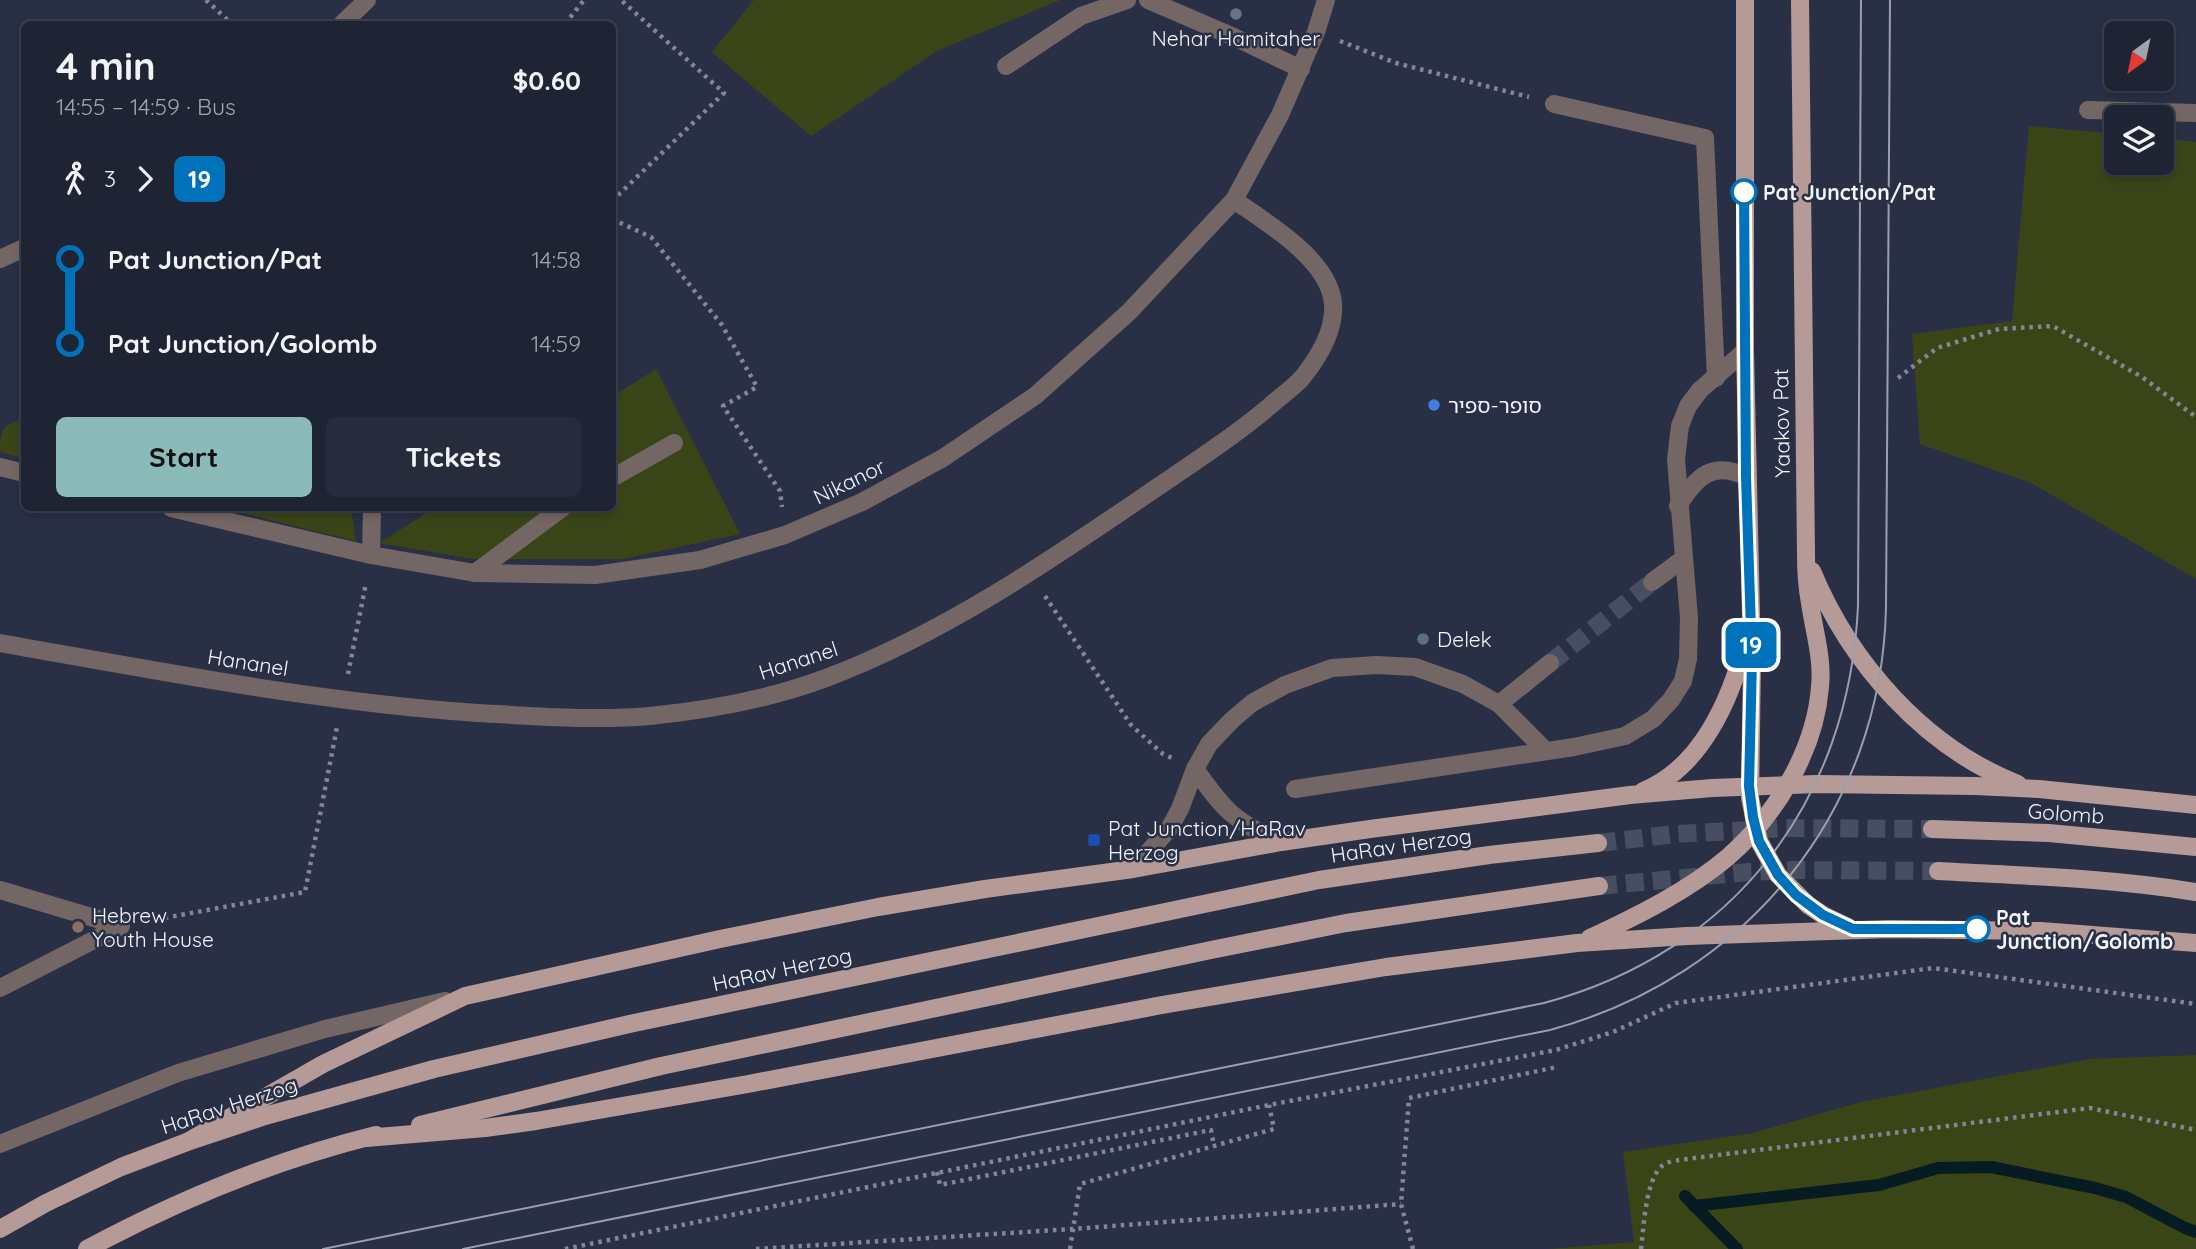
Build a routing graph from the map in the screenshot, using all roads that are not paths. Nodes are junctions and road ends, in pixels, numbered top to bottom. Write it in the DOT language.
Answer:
graph roads {
  1 [pos="367,0"];
  2 [pos="1127,0"];
  3 [pos="1148,0"];
  4 [pos="1326,0"];
  5 [pos="1745,0"];
  6 [pos="1801,0"];
  7 [pos="345,21"];
  8 [pos="1006,66"];
  9 [pos="1301,69"];
  10 [pos="1554,104"];
  11 [pos="2088,110"];
  12 [pos="2196,113"];
  13 [pos="1234,200"];
  14 [pos="21,249"];
  15 [pos="0,259"];
  16 [pos="1745,351"];
  17 [pos="1716,378"];
  18 [pos="674,443"];
  19 [pos="0,467"];
  20 [pos="21,472"];
  21 [pos="616,476"];
  22 [pos="1746,477"];
  23 [pos="1678,506"];
  24 [pos="184,511"];
  25 [pos="372,511"];
  26 [pos="558,511"];
  27 [pos="372,555"];
  28 [pos="1806,555"];
  29 [pos="1684,559"];
  30 [pos="475,573"];
  31 [pos="1652,583"];
  32 [pos="1751,601"];
  33 [pos="0,643"];
  34 [pos="1550,663"];
  35 [pos="1499,704"];
  36 [pos="1545,750"];
  37 [pos="1195,769"];
  38 [pos="1787,784"];
  39 [pos="1749,786"];
  40 [pos="1295,789"];
  41 [pos="2039,789"];
  42 [pos="1630,794"];
  43 [pos="2196,806"];
  44 [pos="1756,827"];
  45 [pos="1932,829"];
  46 [pos="1281,842"];
  47 [pos="1598,843"];
  48 [pos="2196,847"];
  49 [pos="1133,869"];
  50 [pos="1938,872"];
  51 [pos="1600,886"];
  52 [pos="0,890"];
  53 [pos="2196,892"];
  54 [pos="1853,929"];
  55 [pos="1577,943"];
  56 [pos="2196,943"];
  57 [pos="0,988"];
  58 [pos="465,996"];
  59 [pos="366,1138"];
  60 [pos="187,1142"];
  61 [pos="0,1144"];
  62 [pos="0,1229"];
  63 [pos="87,1249"];
  1 -- 7 [label="street"];
  2 -- 8 [label="street"];
  3 -- 9 [label="street"];
  4 -- 9 [label="street, Nikanor"];
  5 -- 16 [label="main road, Yaakov Pat"];
  6 -- 28 [label="main road, Yaakov Pat"];
  9 -- 13 [label="street, Nikanor"];
  10 -- 17 [label="street"];
  11 -- 12 [label="street"];
  13 -- 30 [label="street, Nikanor"];
  13 -- 33 [label="street, Hananel"];
  14 -- 15 [label="street"];
  16 -- 17 [label="street"];
  16 -- 22 [label="main road, Yaakov Pat"];
  17 -- 23 [label="street"];
  18 -- 21 [label="street"];
  19 -- 20 [label="street"];
  22 -- 23 [label="street"];
  22 -- 32 [label="main road, Yaakov Pat"];
  23 -- 29 [label="street"];
  24 -- 27 [label="street, Nikanor"];
  25 -- 27 [label="street"];
  26 -- 30 [label="street"];
  27 -- 30 [label="street, Nikanor"];
  28 -- 38 [label="main road, Yaakov Pat"];
  28 -- 41 [label="main road"];
  29 -- 31 [label="street"];
  29 -- 36 [label="street"];
  32 -- 39 [label="main road, Yaakov Pat"];
  32 -- 42 [label="main road"];
  34 -- 35 [label="street"];
  35 -- 36 [label="street"];
  35 -- 37 [label="street"];
  36 -- 40 [label="street"];
  37 -- 46 [label="street"];
  37 -- 49 [label="street"];
  38 -- 39 [label="main road"];
  38 -- 41 [label="main road"];
  38 -- 44 [label="main road, Yaakov Pat"];
  39 -- 42 [label="main road"];
  39 -- 44 [label="main road, Yaakov Pat"];
  41 -- 43 [label="main road"];
  42 -- 46 [label="main road"];
  44 -- 54 [label="main road, Yaakov Pat"];
  44 -- 55 [label="main road, Yaakov Pat"];
  45 -- 48 [label="main road, Golomb"];
  46 -- 49 [label="main road"];
  47 -- 60 [label="main road, HaRav Herzog"];
  49 -- 58 [label="main road"];
  50 -- 53 [label="main road"];
  51 -- 59 [label="main road"];
  52 -- 57 [label="street"];
  54 -- 55 [label="main road"];
  54 -- 56 [label="main road"];
  55 -- 59 [label="main road"];
  58 -- 60 [label="main road"];
  58 -- 61 [label="street, HaRav Herzog"];
  59 -- 63 [label="main road"];
  60 -- 62 [label="main road, HaRav Herzog"];
}
